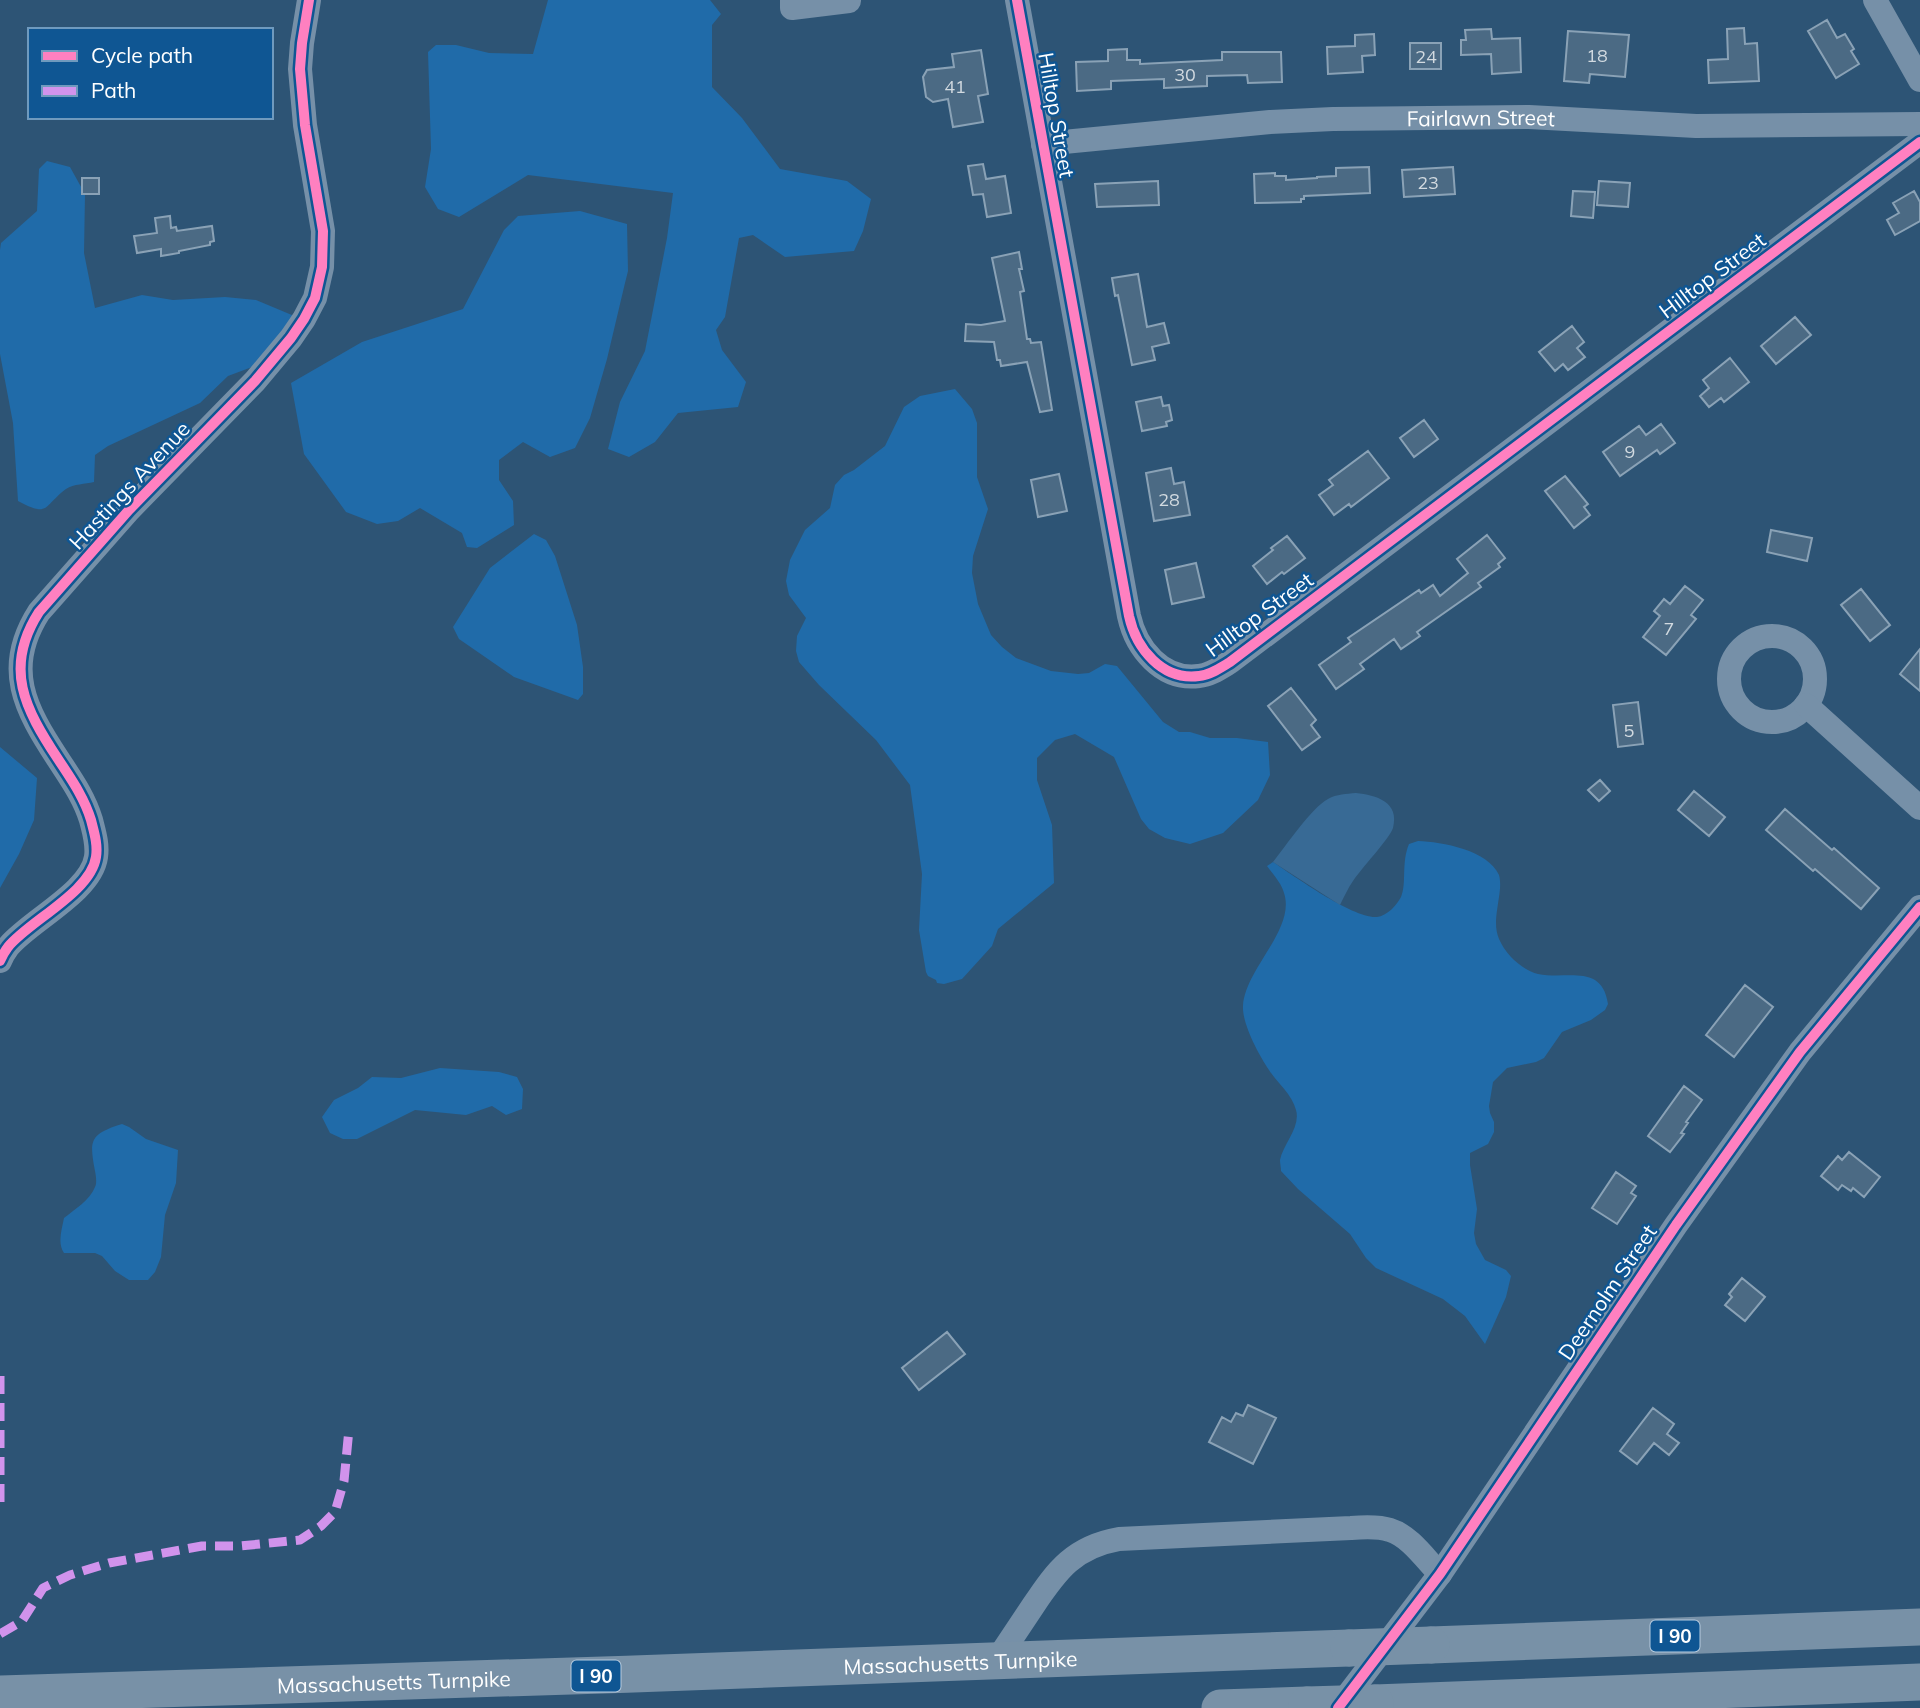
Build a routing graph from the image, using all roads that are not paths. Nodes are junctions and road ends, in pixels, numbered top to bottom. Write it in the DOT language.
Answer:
graph roads {
  1 [pos="309,0"];
  2 [pos="792,0"];
  3 [pos="849,0"];
  4 [pos="1017,0"];
  5 [pos="1875,0"];
  6 [pos="1920,80"];
  7 [pos="1920,124"];
  8 [pos="1920,142"];
  9 [pos="1043,144"];
  10 [pos="1807,705"];
  11 [pos="1920,808"];
  12 [pos="1920,907"];
  13 [pos="0,961"];
  14 [pos="1440,1574"];
  15 [pos="1920,1627"];
  16 [pos="997,1660"];
  17 [pos="1920,1682"];
  18 [pos="11,1694"];
  19 [pos="1323,1707"];
  20 [pos="1220,1708"];
  1 -- 13 [label="street, Hastings Avenue"];
  2 -- 3 [label="street"];
  4 -- 9 [label="street, Hilltop Street"];
  5 -- 6 [label="street"];
  7 -- 9 [label="street, Fairlawn Street"];
  8 -- 9 [label="street, Hilltop Street"];
  10 -- 11 [label="street"];
  12 -- 14 [label="street, Deernolm Street"];
  14 -- 16 [label="street"];
  14 -- 19 [label="street, Deernolm Street"];
  15 -- 16 [label="highway, Massachusetts Turnpike / I 90, bridge"];
  16 -- 18 [label="highway, Massachusetts Turnpike / I 90"];
  17 -- 19 [label="highway, bridge"];
  19 -- 20 [label="highway"];
}
